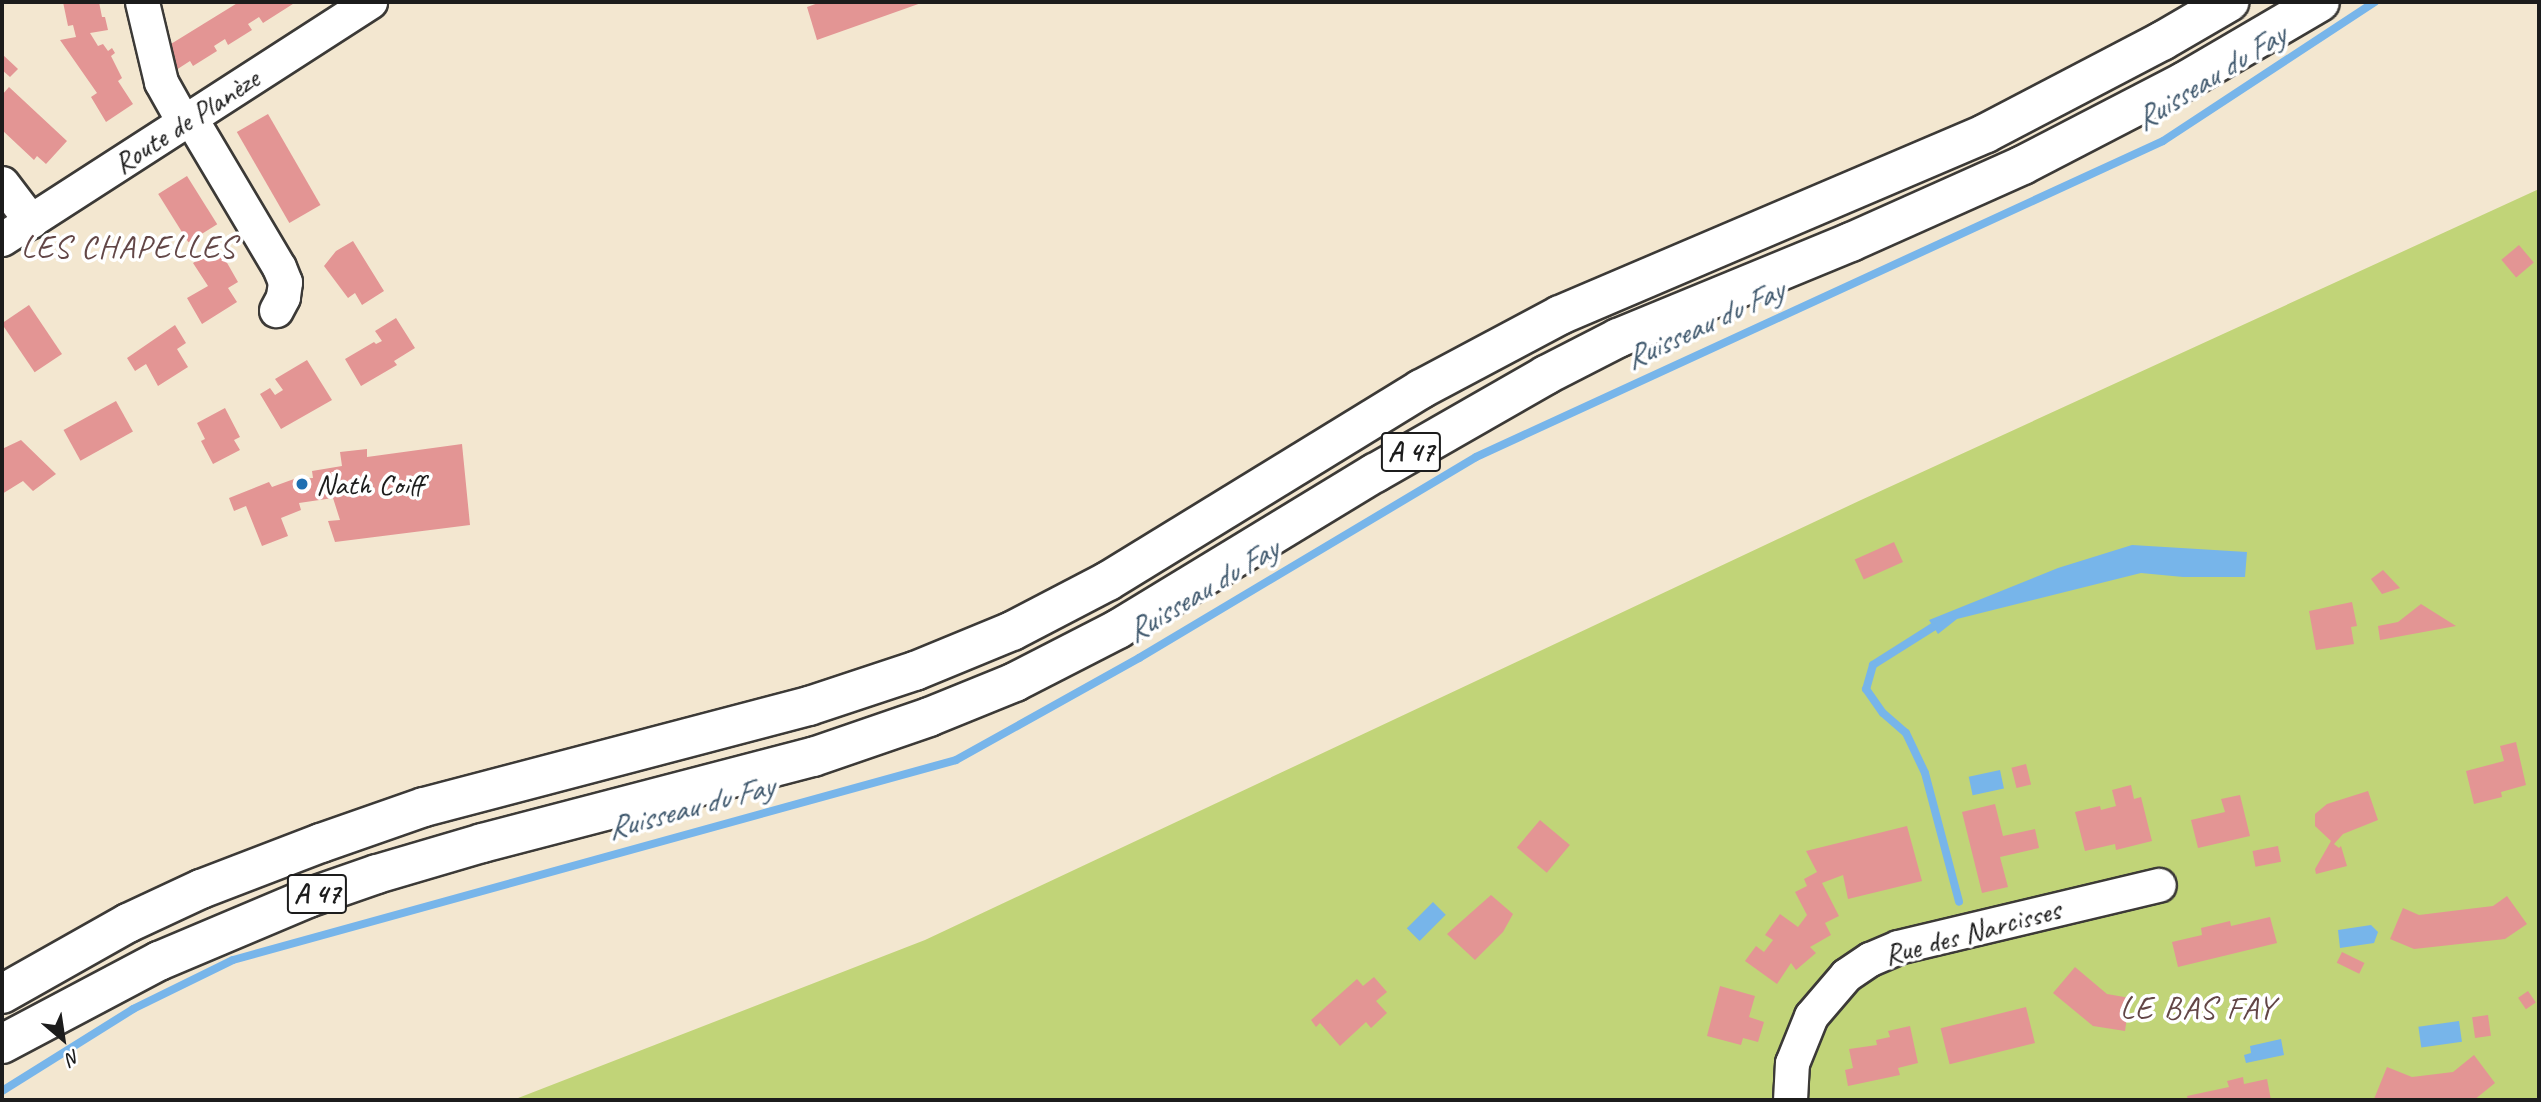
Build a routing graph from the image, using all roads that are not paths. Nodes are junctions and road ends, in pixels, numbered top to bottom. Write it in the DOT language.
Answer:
graph roads {
  1 [pos="370,2"];
  2 [pos="2229,2"];
  3 [pos="2320,2"];
  4 [pos="146,3"];
  5 [pos="187,121"];
  6 [pos="2,183"];
  7 [pos="31,221"];
  8 [pos="2,239"];
  9 [pos="276,310"];
  10 [pos="2160,885"];
  11 [pos="2,994"];
  12 [pos="2,1044"];
  13 [pos="1790,1100"];
  1 -- 5 [label="street, Route de Planèze"];
  2 -- 11 [label="highway, A 47"];
  3 -- 12 [label="highway, A 47"];
  4 -- 5 [label="street"];
  5 -- 7 [label="street, Route de Planèze"];
  5 -- 9 [label="street"];
  6 -- 7 [label="street"];
  7 -- 8 [label="street, Route de Planèze"];
  10 -- 13 [label="street, Rue des Narcisses"];
}
